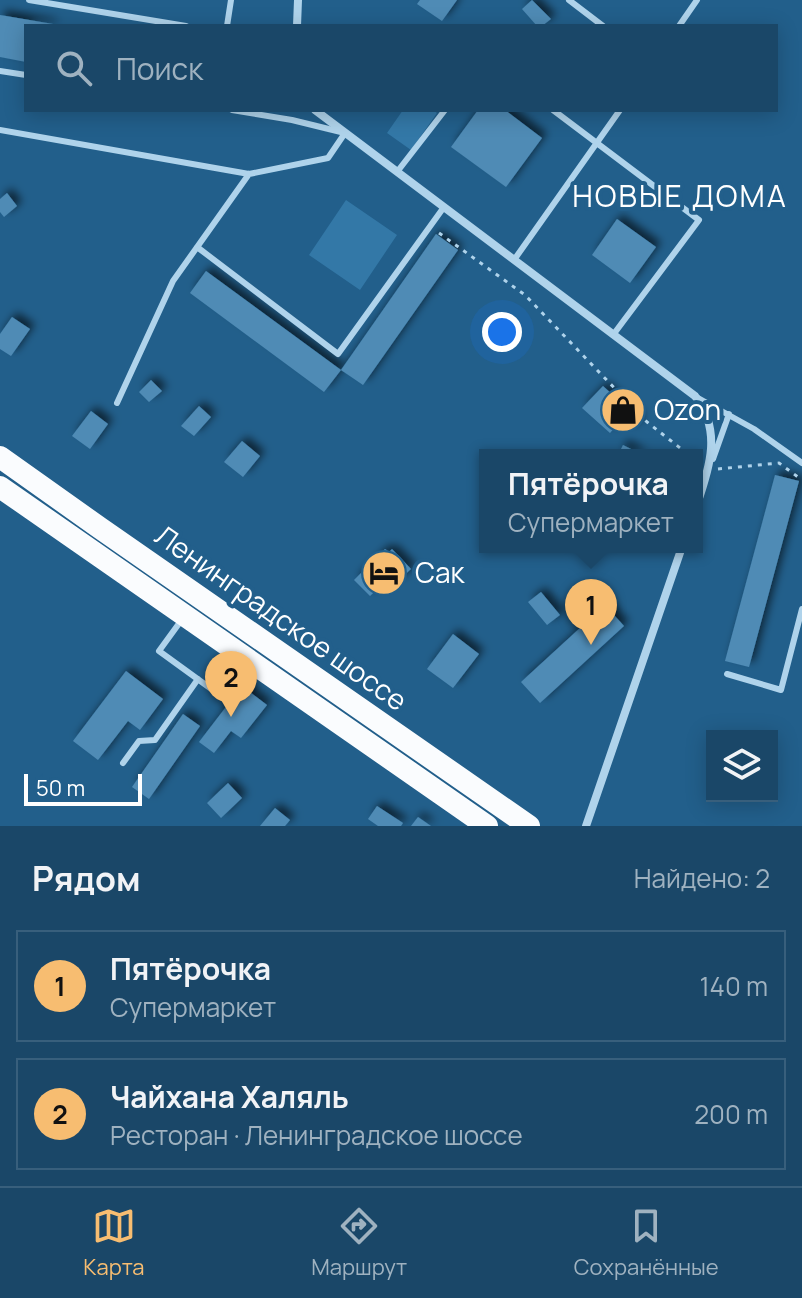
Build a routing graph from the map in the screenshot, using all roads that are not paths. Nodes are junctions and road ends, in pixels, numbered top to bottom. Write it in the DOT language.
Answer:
graph roads {
  1 [pos="29,0"];
  2 [pos="81,0"];
  3 [pos="231,0"];
  4 [pos="298,0"];
  5 [pos="569,0"];
  6 [pos="697,0"];
  7 [pos="80,8"];
  8 [pos="174,24"];
  9 [pos="227,24"];
  10 [pos="297,24"];
  11 [pos="600,24"];
  12 [pos="680,24"];
  13 [pos="0,71"];
  14 [pos="24,75"];
  15 [pos="244,112"];
  16 [pos="293,112"];
  17 [pos="318,112"];
  18 [pos="443,112"];
  19 [pos="556,112"];
  20 [pos="619,112"];
  21 [pos="292,120"];
  22 [pos="0,130"];
  23 [pos="345,133"];
  24 [pos="597,143"];
  25 [pos="397,172"];
  26 [pos="249,174"];
  27 [pos="444,207"];
  28 [pos="197,247"];
  29 [pos="514,260"];
  30 [pos="613,335"];
  31 [pos="695,396"];
  32 [pos="117,403"];
  33 [pos="729,414"];
  34 [pos="0,457"];
  35 [pos="802,463"];
  36 [pos="709,470"];
  37 [pos="0,487"];
  38 [pos="703,487"];
  39 [pos="680,553"];
  40 [pos="802,609"];
  41 [pos="185,615"];
  42 [pos="236,651"];
  43 [pos="727,674"];
  44 [pos="198,679"];
  45 [pos="123,763"];
  46 [pos="487,826"];
  47 [pos="529,826"];
  48 [pos="586,826"];
  1 -- 7 [label="lane"];
  2 -- 7 [label="lane"];
  3 -- 9 [label="lane"];
  4 -- 10 [label="street"];
  5 -- 11 [label="lane"];
  6 -- 12 [label="lane"];
  7 -- 8 [label="lane"];
  13 -- 14 [label="lane"];
  15 -- 21 [label="lane"];
  16 -- 21 [label="lane"];
  17 -- 23 [label="street"];
  18 -- 25 [label="lane"];
  19 -- 24 [label="lane"];
  20 -- 24 [label="lane"];
  21 -- 23 [label="lane"];
  22 -- 26 [label="lane"];
  23 -- 25 [label="street"];
  23 -- 26 [label="lane"];
  24 -- 29 [label="lane"];
  24 -- 30 [label="lane"];
  25 -- 27 [label="street"];
  26 -- 28 [label="lane"];
  27 -- 28 [label="lane"];
  27 -- 29 [label="street"];
  28 -- 32 [label="lane"];
  29 -- 30 [label="street"];
  30 -- 31 [label="street"];
  31 -- 33 [label="lane"];
  31 -- 36 [label="street"];
  33 -- 35 [label="lane"];
  33 -- 36 [label="lane"];
  34 -- 47 [label="highway, Ленинградское шоссе"];
  36 -- 38 [label="street"];
  37 -- 41 [label="highway, Ленинградское шоссе"];
  39 -- 48 [label="street"];
  40 -- 43 [label="lane"];
  41 -- 42 [label="highway, Ленинградское шоссе"];
  41 -- 44 [label="lane"];
  42 -- 44 [label="lane"];
  42 -- 46 [label="highway, Ленинградское шоссе"];
  44 -- 45 [label="lane"];
}
